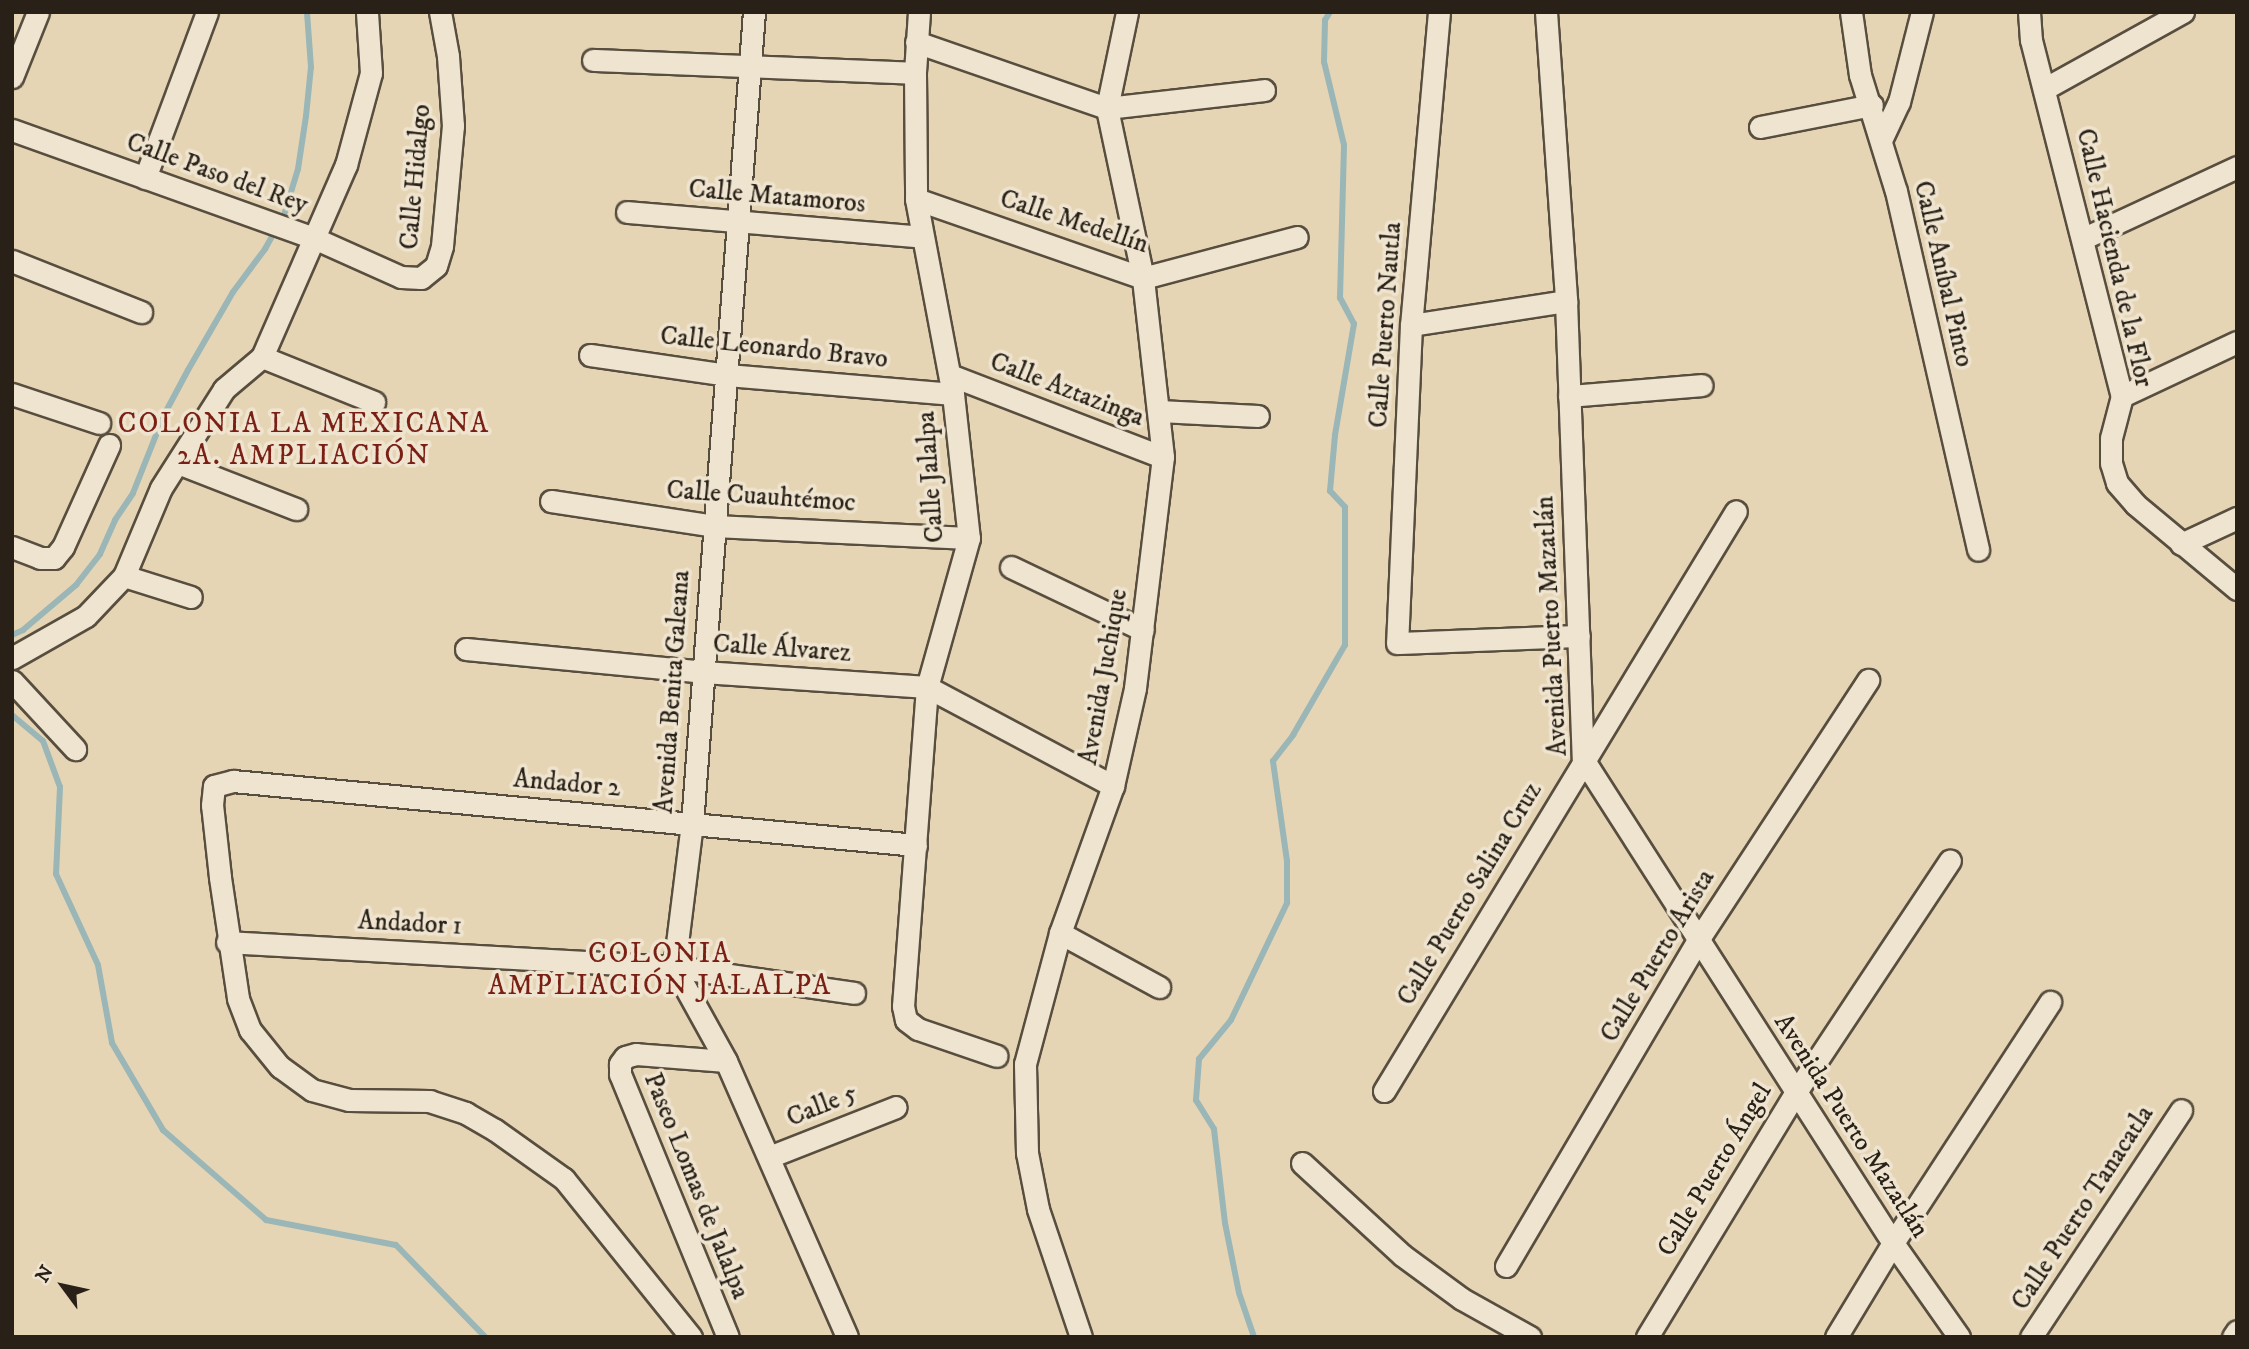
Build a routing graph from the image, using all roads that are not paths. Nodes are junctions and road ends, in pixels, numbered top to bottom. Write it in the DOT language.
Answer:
graph roads {
  1 [pos="38,12"];
  2 [pos="207,12"];
  3 [pos="367,12"];
  4 [pos="440,12"];
  5 [pos="754,12"];
  6 [pos="919,12"];
  7 [pos="1127,12"];
  8 [pos="1439,12"];
  9 [pos="1546,12"];
  10 [pos="1851,12"];
  11 [pos="1922,12"];
  12 [pos="2029,12"];
  13 [pos="2171,16"];
  14 [pos="916,42"];
  15 [pos="593,60"];
  16 [pos="750,68"];
  17 [pos="915,73"];
  18 [pos="12,77"];
  19 [pos="2044,89"];
  20 [pos="1264,90"];
  21 [pos="1872,105"];
  22 [pos="1107,108"];
  23 [pos="1760,127"];
  24 [pos="12,131"];
  25 [pos="1882,138"];
  26 [pos="2237,167"];
  27 [pos="145,178"];
  28 [pos="916,199"];
  29 [pos="627,212"];
  30 [pos="739,223"];
  31 [pos="309,237"];
  32 [pos="922,237"];
  33 [pos="1297,237"];
  34 [pos="2084,238"];
  35 [pos="12,261"];
  36 [pos="401,277"];
  37 [pos="1143,278"];
  38 [pos="1566,301"];
  39 [pos="141,312"];
  40 [pos="1411,325"];
  41 [pos="2237,342"];
  42 [pos="590,355"];
  43 [pos="262,357"];
  44 [pos="727,375"];
  45 [pos="951,384"];
  46 [pos="1702,385"];
  47 [pos="12,394"];
  48 [pos="1569,396"];
  49 [pos="2122,396"];
  50 [pos="374,402"];
  51 [pos="1159,411"];
  52 [pos="1258,416"];
  53 [pos="100,423"];
  54 [pos="109,445"];
  55 [pos="1163,457"];
  56 [pos="178,463"];
  57 [pos="551,501"];
  58 [pos="296,509"];
  59 [pos="1736,511"];
  60 [pos="2237,518"];
  61 [pos="714,526"];
  62 [pos="968,538"];
  63 [pos="2181,544"];
  64 [pos="12,547"];
  65 [pos="1978,550"];
  66 [pos="1011,567"];
  67 [pos="124,576"];
  68 [pos="2237,589"];
  69 [pos="191,597"];
  70 [pos="1143,631"];
  71 [pos="1579,636"];
  72 [pos="466,649"];
  73 [pos="12,658"];
  74 [pos="703,672"];
  75 [pos="1868,680"];
  76 [pos="12,681"];
  77 [pos="927,687"];
  78 [pos="75,749"];
  79 [pos="1583,759"];
  80 [pos="1113,786"];
  81 [pos="692,823"];
  82 [pos="916,845"];
  83 [pos="1950,860"];
  84 [pos="1060,933"];
  85 [pos="1698,940"];
  86 [pos="227,942"];
  87 [pos="674,967"];
  88 [pos="1159,987"];
  89 [pos="854,993"];
  90 [pos="2050,1002"];
  91 [pos="997,1056"];
  92 [pos="726,1061"];
  93 [pos="1384,1091"];
  94 [pos="1796,1092"];
  95 [pos="896,1107"];
  96 [pos="2181,1110"];
  97 [pos="769,1157"];
  98 [pos="1302,1163"];
  99 [pos="1893,1243"];
  100 [pos="1506,1266"];
  101 [pos="2237,1331"];
  102 [pos="691,1337"];
  103 [pos="729,1337"];
  104 [pos="847,1337"];
  105 [pos="1081,1337"];
  106 [pos="1530,1337"];
  107 [pos="1647,1337"];
  108 [pos="1836,1337"];
  109 [pos="1959,1337"];
  110 [pos="2031,1337"];
  111 [pos="2233,1337"];
  1 -- 18 [label="street"];
  2 -- 27 [label="street"];
  3 -- 31 [label="street"];
  4 -- 36 [label="street, Calle Hidalgo"];
  5 -- 16 [label="street, Avenida Benita Galeana"];
  6 -- 14 [label="street, Calle Jalalpa"];
  7 -- 22 [label="street, Avenida Juchique"];
  8 -- 40 [label="street, Calle Puerto Nautla"];
  9 -- 38 [label="street, Avenida Puerto Mazatlán"];
  10 -- 21 [label="street, Calle Aníbal Pinto"];
  11 -- 25 [label="street"];
  12 -- 19 [label="street, Calle Hacienda de la Flor"];
  13 -- 19 [label="street"];
  14 -- 17 [label="street, Calle Jalalpa"];
  14 -- 22 [label="street"];
  15 -- 16 [label="street"];
  16 -- 17 [label="street"];
  16 -- 30 [label="street, Avenida Benita Galeana"];
  17 -- 28 [label="street, Calle Jalalpa"];
  19 -- 34 [label="street, Calle Hacienda de la Flor"];
  20 -- 22 [label="street"];
  21 -- 23 [label="street"];
  21 -- 25 [label="street, Calle Aníbal Pinto"];
  22 -- 37 [label="street, Avenida Juchique"];
  24 -- 27 [label="street, Calle Paso del Rey"];
  25 -- 65 [label="street, Calle Aníbal Pinto"];
  26 -- 34 [label="street"];
  27 -- 31 [label="street, Calle Paso del Rey"];
  28 -- 32 [label="street, Calle Jalalpa"];
  28 -- 37 [label="street, Calle Medellín"];
  29 -- 30 [label="street, Calle Matamoros"];
  30 -- 32 [label="street, Calle Matamoros"];
  30 -- 44 [label="street, Avenida Benita Galeana"];
  31 -- 36 [label="street, Calle Paso del Rey"];
  31 -- 43 [label="street"];
  32 -- 45 [label="street, Calle Jalalpa"];
  33 -- 37 [label="street, Calle Medellín"];
  34 -- 49 [label="street, Calle Hacienda de la Flor"];
  35 -- 39 [label="street"];
  37 -- 51 [label="street, Avenida Juchique"];
  38 -- 40 [label="street"];
  38 -- 48 [label="street, Avenida Puerto Mazatlán"];
  40 -- 71 [label="street, Calle Puerto Nautla"];
  41 -- 49 [label="street"];
  42 -- 44 [label="street, Calle Leonardo Bravo"];
  43 -- 50 [label="street"];
  43 -- 56 [label="street"];
  44 -- 45 [label="street, Calle Leonardo Bravo"];
  44 -- 61 [label="street, Avenida Benita Galeana"];
  45 -- 55 [label="street, Calle Aztazinga"];
  45 -- 62 [label="street, Calle Jalalpa"];
  46 -- 48 [label="street"];
  47 -- 53 [label="street"];
  48 -- 71 [label="street, Avenida Puerto Mazatlán"];
  49 -- 63 [label="street, Calle Hacienda de la Flor"];
  51 -- 52 [label="street"];
  51 -- 55 [label="street, Avenida Juchique"];
  54 -- 64 [label="street"];
  55 -- 70 [label="street, Avenida Juchique"];
  56 -- 58 [label="street"];
  56 -- 67 [label="street"];
  57 -- 61 [label="street, Calle Cuauhtémoc"];
  59 -- 79 [label="street, Calle Puerto Salina Cruz"];
  60 -- 63 [label="street"];
  61 -- 62 [label="street, Calle Cuauhtémoc"];
  61 -- 74 [label="street, Avenida Benita Galeana"];
  62 -- 77 [label="street, Calle Jalalpa"];
  63 -- 68 [label="street, Calle Hacienda de la Flor"];
  66 -- 70 [label="street"];
  67 -- 69 [label="street"];
  67 -- 73 [label="street"];
  70 -- 80 [label="street, Avenida Juchique"];
  71 -- 79 [label="street, Avenida Puerto Mazatlán"];
  72 -- 74 [label="street, Calle Álvarez"];
  74 -- 77 [label="street, Calle Álvarez"];
  74 -- 81 [label="street, Avenida Benita Galeana"];
  75 -- 85 [label="street, Calle Puerto Arista"];
  76 -- 78 [label="street"];
  77 -- 80 [label="street"];
  77 -- 82 [label="street, Calle Jalalpa"];
  79 -- 85 [label="street, Avenida Puerto Mazatlán"];
  79 -- 93 [label="street, Calle Puerto Salina Cruz"];
  80 -- 84 [label="street, Avenida Juchique"];
  81 -- 82 [label="street, Andador 2"];
  81 -- 86 [label="street, Andador 2"];
  81 -- 87 [label="street, Avenida Benita Galeana"];
  82 -- 91 [label="street, Calle Jalalpa"];
  83 -- 94 [label="street, Calle Puerto Ángel"];
  84 -- 88 [label="street"];
  84 -- 105 [label="street, Avenida Juchique"];
  85 -- 94 [label="street, Avenida Puerto Mazatlán"];
  85 -- 100 [label="street, Calle Puerto Arista"];
  86 -- 87 [label="street, Andador 1"];
  86 -- 102 [label="street"];
  87 -- 89 [label="street, Andador 1"];
  87 -- 92 [label="street"];
  90 -- 99 [label="street"];
  92 -- 97 [label="street"];
  92 -- 103 [label="street, Paseo Lomas de Jalalpa"];
  94 -- 99 [label="street, Avenida Puerto Mazatlán"];
  94 -- 107 [label="street, Calle Puerto Ángel"];
  95 -- 97 [label="street, Calle 5"];
  96 -- 110 [label="street, Calle Puerto Tanacatla"];
  97 -- 104 [label="street"];
  98 -- 106 [label="street"];
  99 -- 108 [label="street"];
  99 -- 109 [label="street, Avenida Puerto Mazatlán"];
  101 -- 111 [label="street"];
}
